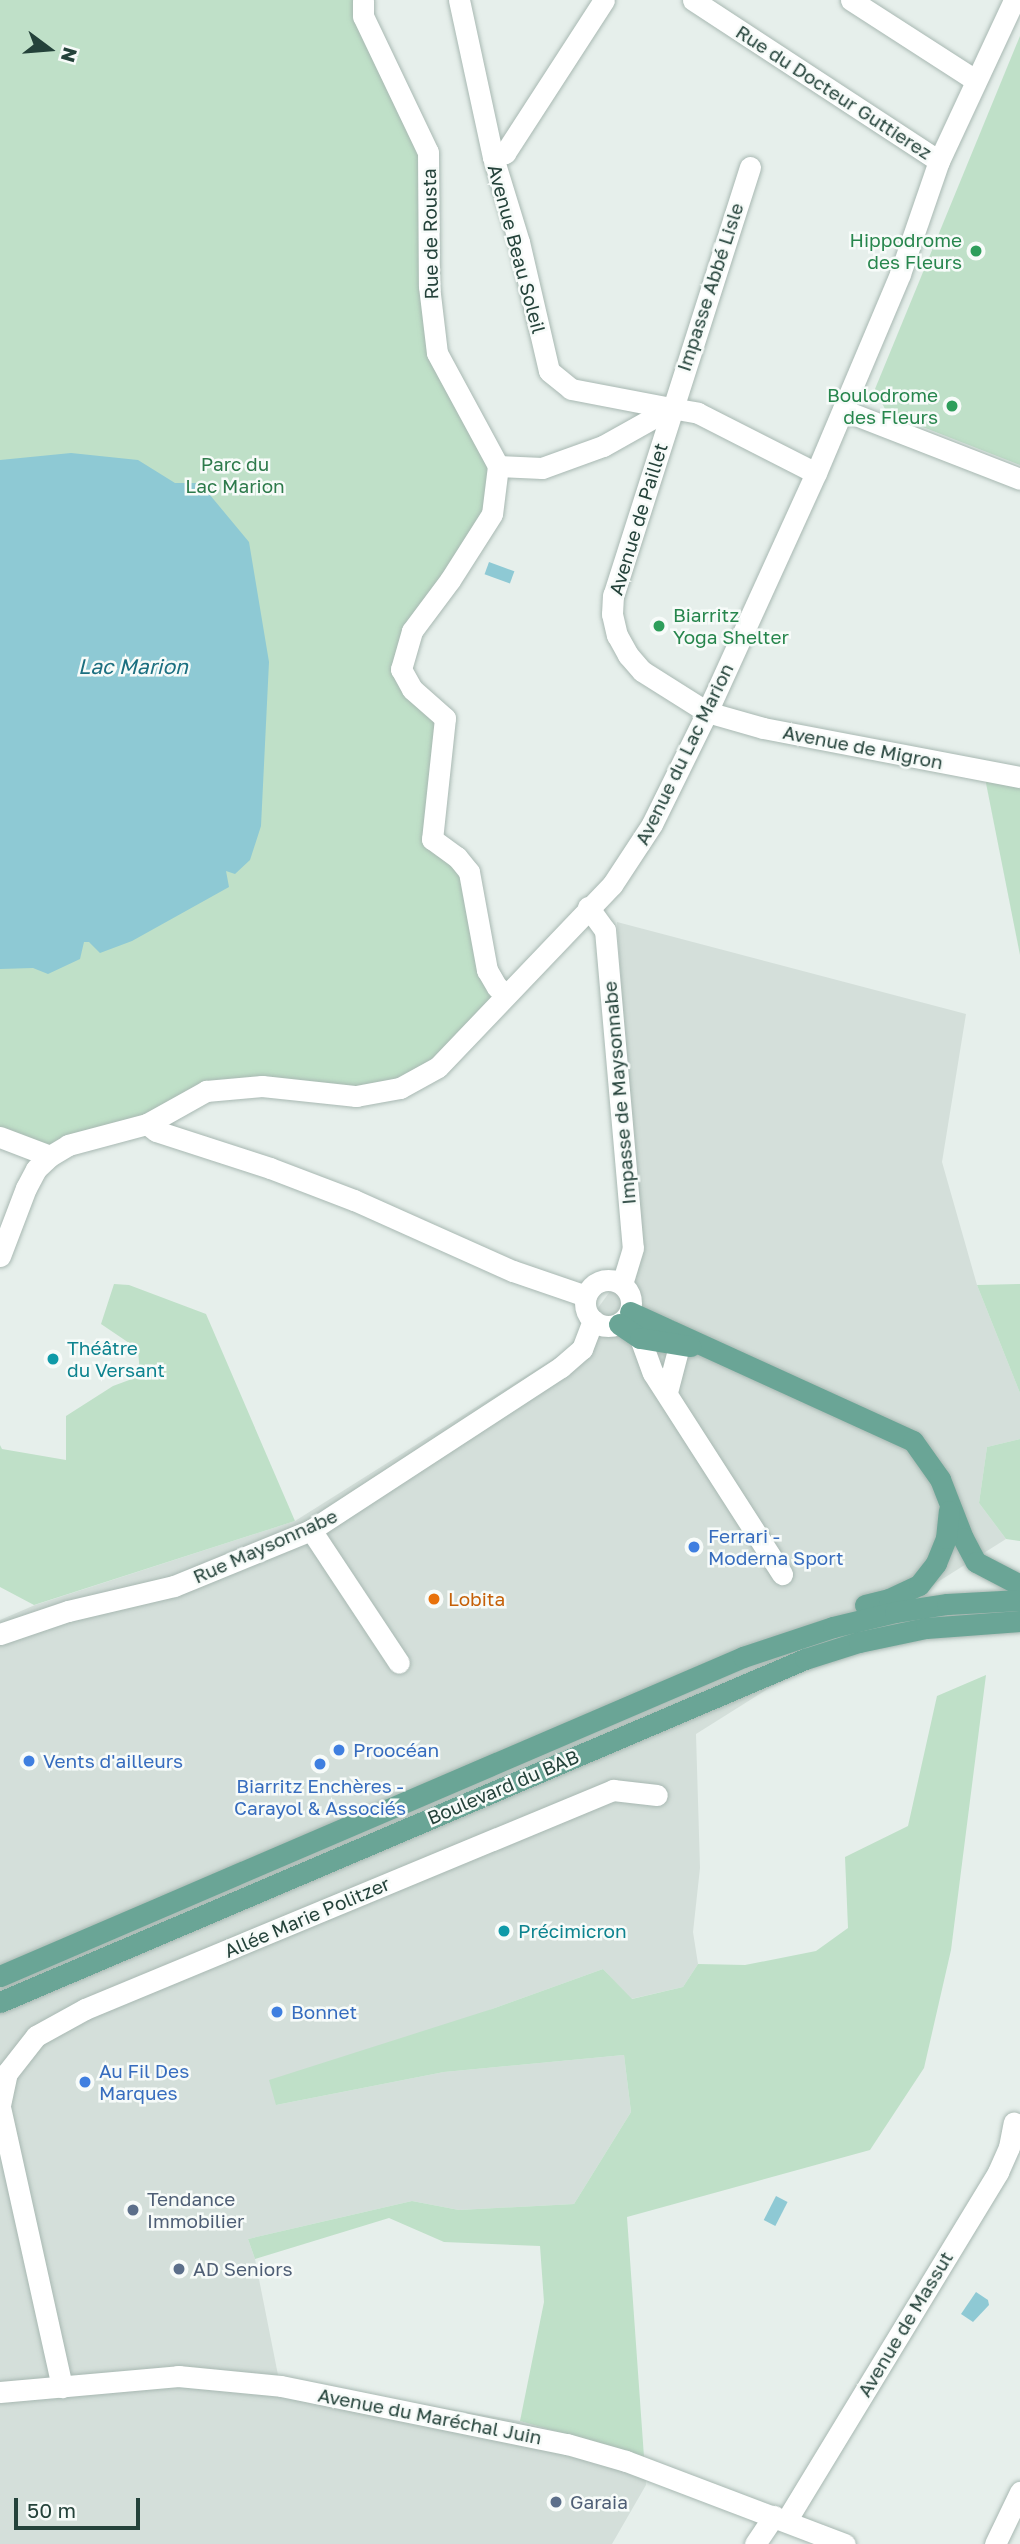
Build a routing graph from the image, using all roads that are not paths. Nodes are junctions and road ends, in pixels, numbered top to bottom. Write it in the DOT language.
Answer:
graph roads {
  1 [pos="363,0"];
  2 [pos="459,0"];
  3 [pos="604,0"];
  4 [pos="692,0"];
  5 [pos="851,0"];
  6 [pos="1014,0"];
  7 [pos="975,80"];
  8 [pos="493,157"];
  9 [pos="939,161"];
  10 [pos="750,167"];
  11 [pos="671,408"];
  12 [pos="843,410"];
  13 [pos="498,466"];
  14 [pos="816,473"];
  15 [pos="1020,479"];
  16 [pos="707,712"];
  17 [pos="1020,777"];
  18 [pos="588,907"];
  19 [pos="507,994"];
  20 [pos="147,1124"];
  21 [pos="0,1137"];
  22 [pos="50,1156"];
  23 [pos="0,1256"];
  24 [pos="622,1284"];
  25 [pos="586,1296"];
  26 [pos="624,1318"];
  27 [pos="593,1320"];
  28 [pos="640,1338"];
  29 [pos="674,1338"];
  30 [pos="667,1392"];
  31 [pos="949,1506"];
  32 [pos="311,1530"];
  33 [pos="782,1574"];
  34 [pos="1020,1585"];
  35 [pos="1020,1600"];
  36 [pos="1020,1620"];
  37 [pos="0,1634"];
  38 [pos="743,1657"];
  39 [pos="399,1663"];
  40 [pos="657,1795"];
  41 [pos="0,1976"];
  42 [pos="0,2001"];
  43 [pos="0,2106"];
  44 [pos="1014,2122"];
  45 [pos="62,2387"];
  46 [pos="0,2392"];
  47 [pos="1020,2492"];
  48 [pos="780,2518"];
  49 [pos="755,2544"];
  50 [pos="845,2544"];
  51 [pos="995,2544"];
  1 -- 13 [label="street, Rue de Rousta"];
  2 -- 8 [label="street, Avenue Beau Soleil"];
  3 -- 8 [label="street"];
  4 -- 9 [label="street, Rue du Docteur Guttierez"];
  5 -- 7 [label="street"];
  6 -- 7 [label="street, Avenue du Lac Marion"];
  7 -- 9 [label="street, Avenue du Lac Marion"];
  8 -- 11 [label="street, Avenue Beau Soleil"];
  9 -- 12 [label="street, Avenue du Lac Marion"];
  10 -- 11 [label="street, Impasse Abbé Lisle"];
  11 -- 13 [label="street"];
  11 -- 14 [label="street, Avenue Beau Soleil"];
  11 -- 16 [label="street, Avenue de Paillet"];
  12 -- 14 [label="street, Avenue du Lac Marion"];
  12 -- 15 [label="street"];
  13 -- 19 [label="street"];
  14 -- 16 [label="street, Avenue du Lac Marion"];
  16 -- 17 [label="street, Avenue de Migron"];
  16 -- 18 [label="street, Avenue du Lac Marion"];
  18 -- 19 [label="street, Avenue du Lac Marion"];
  18 -- 24 [label="street, Impasse de Maysonnabe"];
  19 -- 20 [label="street, Avenue du Lac Marion"];
  20 -- 22 [label="street, Avenue du Lac Marion"];
  20 -- 25 [label="street"];
  21 -- 22 [label="street"];
  22 -- 23 [label="street"];
  24 -- 25 [label="street"];
  24 -- 26 [label="street"];
  25 -- 27 [label="street"];
  26 -- 27 [label="street"];
  26 -- 28 [label="main road"];
  26 -- 29 [label="main road"];
  27 -- 32 [label="street, Rue Maysonnabe"];
  28 -- 29 [label="main road"];
  28 -- 30 [label="street"];
  29 -- 30 [label="street"];
  29 -- 31 [label="main road"];
  30 -- 33 [label="street"];
  31 -- 34 [label="main road"];
  31 -- 38 [label="main road"];
  32 -- 37 [label="street, Rue Maysonnabe"];
  32 -- 39 [label="street"];
  35 -- 38 [label="main road, Boulevard du BAB"];
  36 -- 42 [label="main road, Boulevard du BAB"];
  38 -- 41 [label="main road, Boulevard du BAB"];
  40 -- 43 [label="street, Allée Marie Politzer"];
  43 -- 45 [label="street, Allée Marie Politzer"];
  44 -- 48 [label="street, Avenue de Massut"];
  45 -- 46 [label="street, Avenue du Maréchal Juin"];
  45 -- 48 [label="street, Avenue du Maréchal Juin"];
  47 -- 51 [label="street"];
  48 -- 49 [label="street, Avenue de Massut"];
  48 -- 50 [label="street, Avenue du Maréchal Juin"];
}
